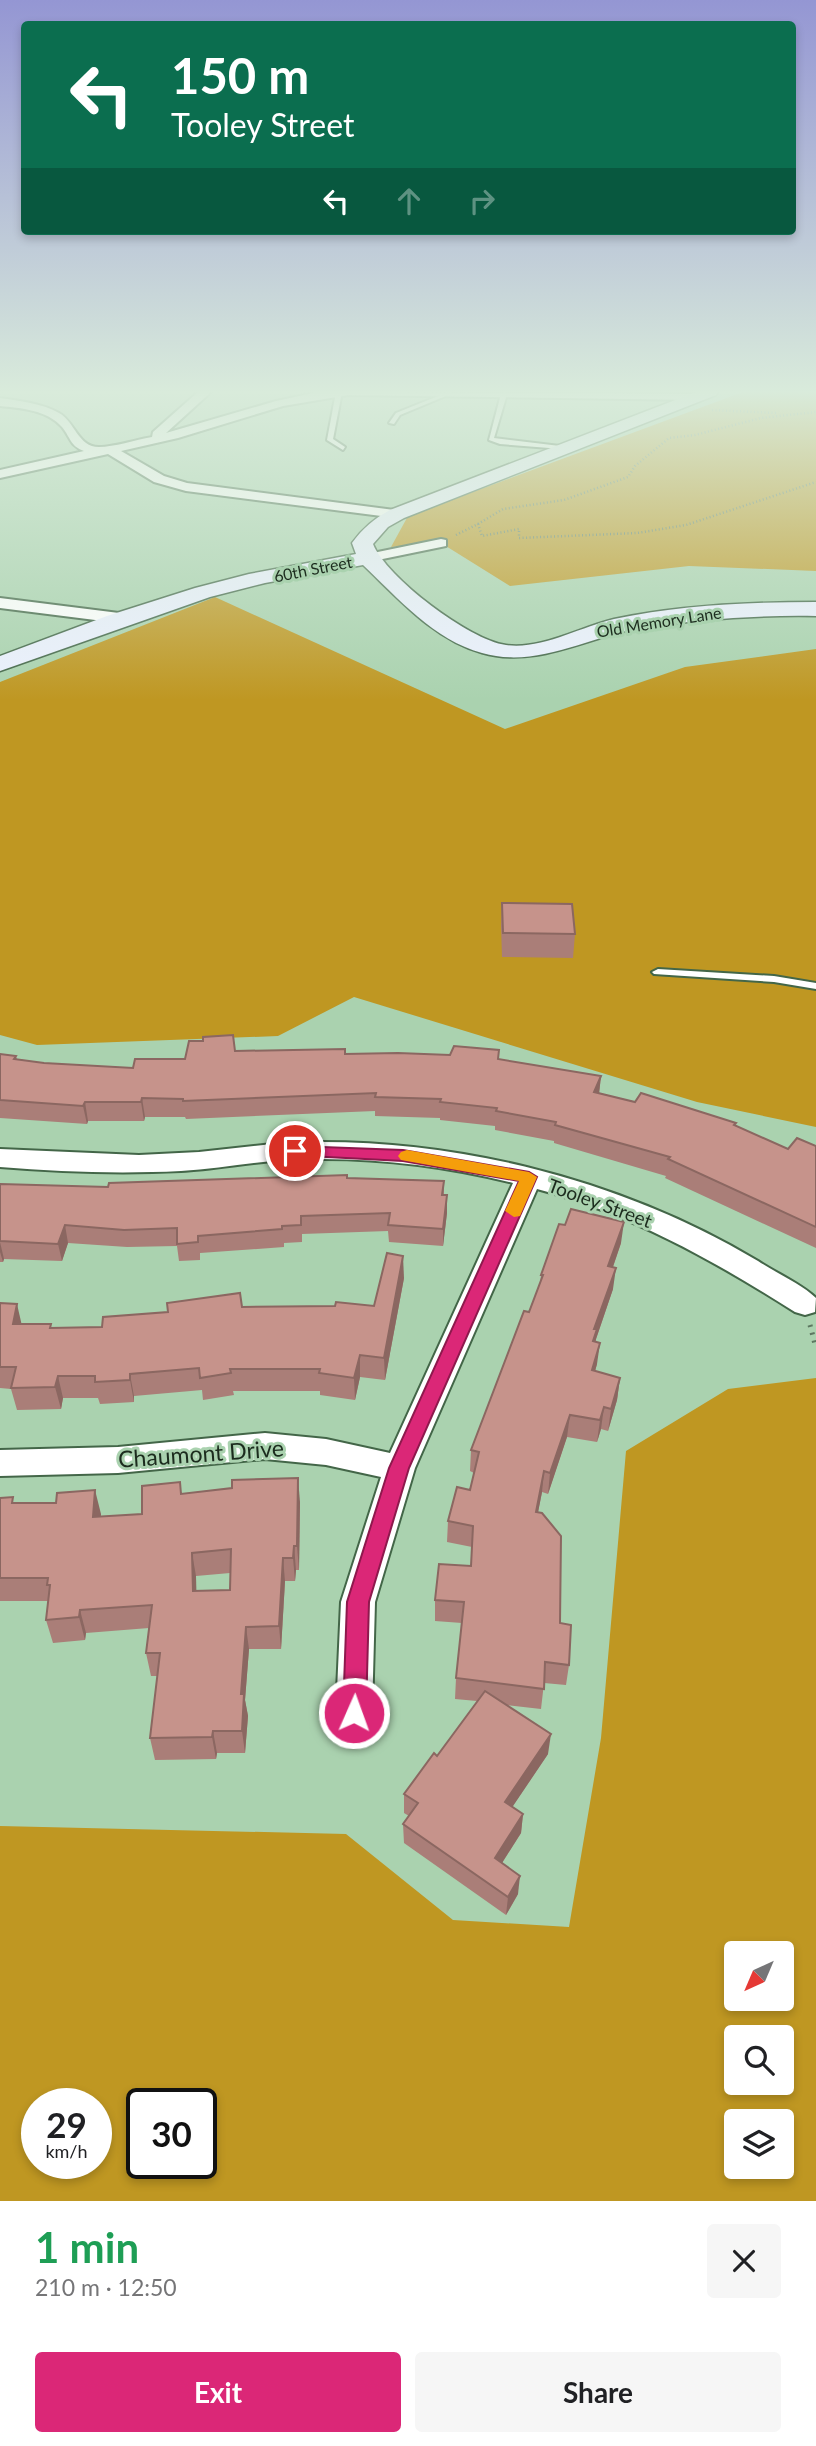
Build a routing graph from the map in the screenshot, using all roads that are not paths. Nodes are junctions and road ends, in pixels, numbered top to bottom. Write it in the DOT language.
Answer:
graph roads {
  1 [pos="246,495"];
  2 [pos="445,495"];
  3 [pos="397,514"];
  4 [pos="441,543"];
  5 [pos="368,558"];
  6 [pos="0,603"];
  7 [pos="816,609"];
  8 [pos="119,618"];
  9 [pos="0,664"];
  10 [pos="657,972"];
  11 [pos="816,986"];
  12 [pos="0,1158"];
  13 [pos="529,1177"];
  14 [pos="805,1304"];
  15 [pos="0,1464"];
  16 [pos="399,1468"];
  17 [pos="354,1713"];
  1 -- 3 [label="street"];
  2 -- 3 [label="street, 60th Street"];
  3 -- 5 [label="street, 60th Street"];
  4 -- 5 [label="street"];
  5 -- 7 [label="street, Old Memory Lane"];
  5 -- 8 [label="street, 60th Street"];
  6 -- 8 [label="street"];
  8 -- 9 [label="street, 60th Street"];
  10 -- 11 [label="lane"];
  12 -- 13 [label="street, Tooley Street"];
  13 -- 14 [label="street, Tooley Street"];
  13 -- 16 [label="street"];
  15 -- 16 [label="street, Chaumont Drive"];
  16 -- 17 [label="street"];
}
